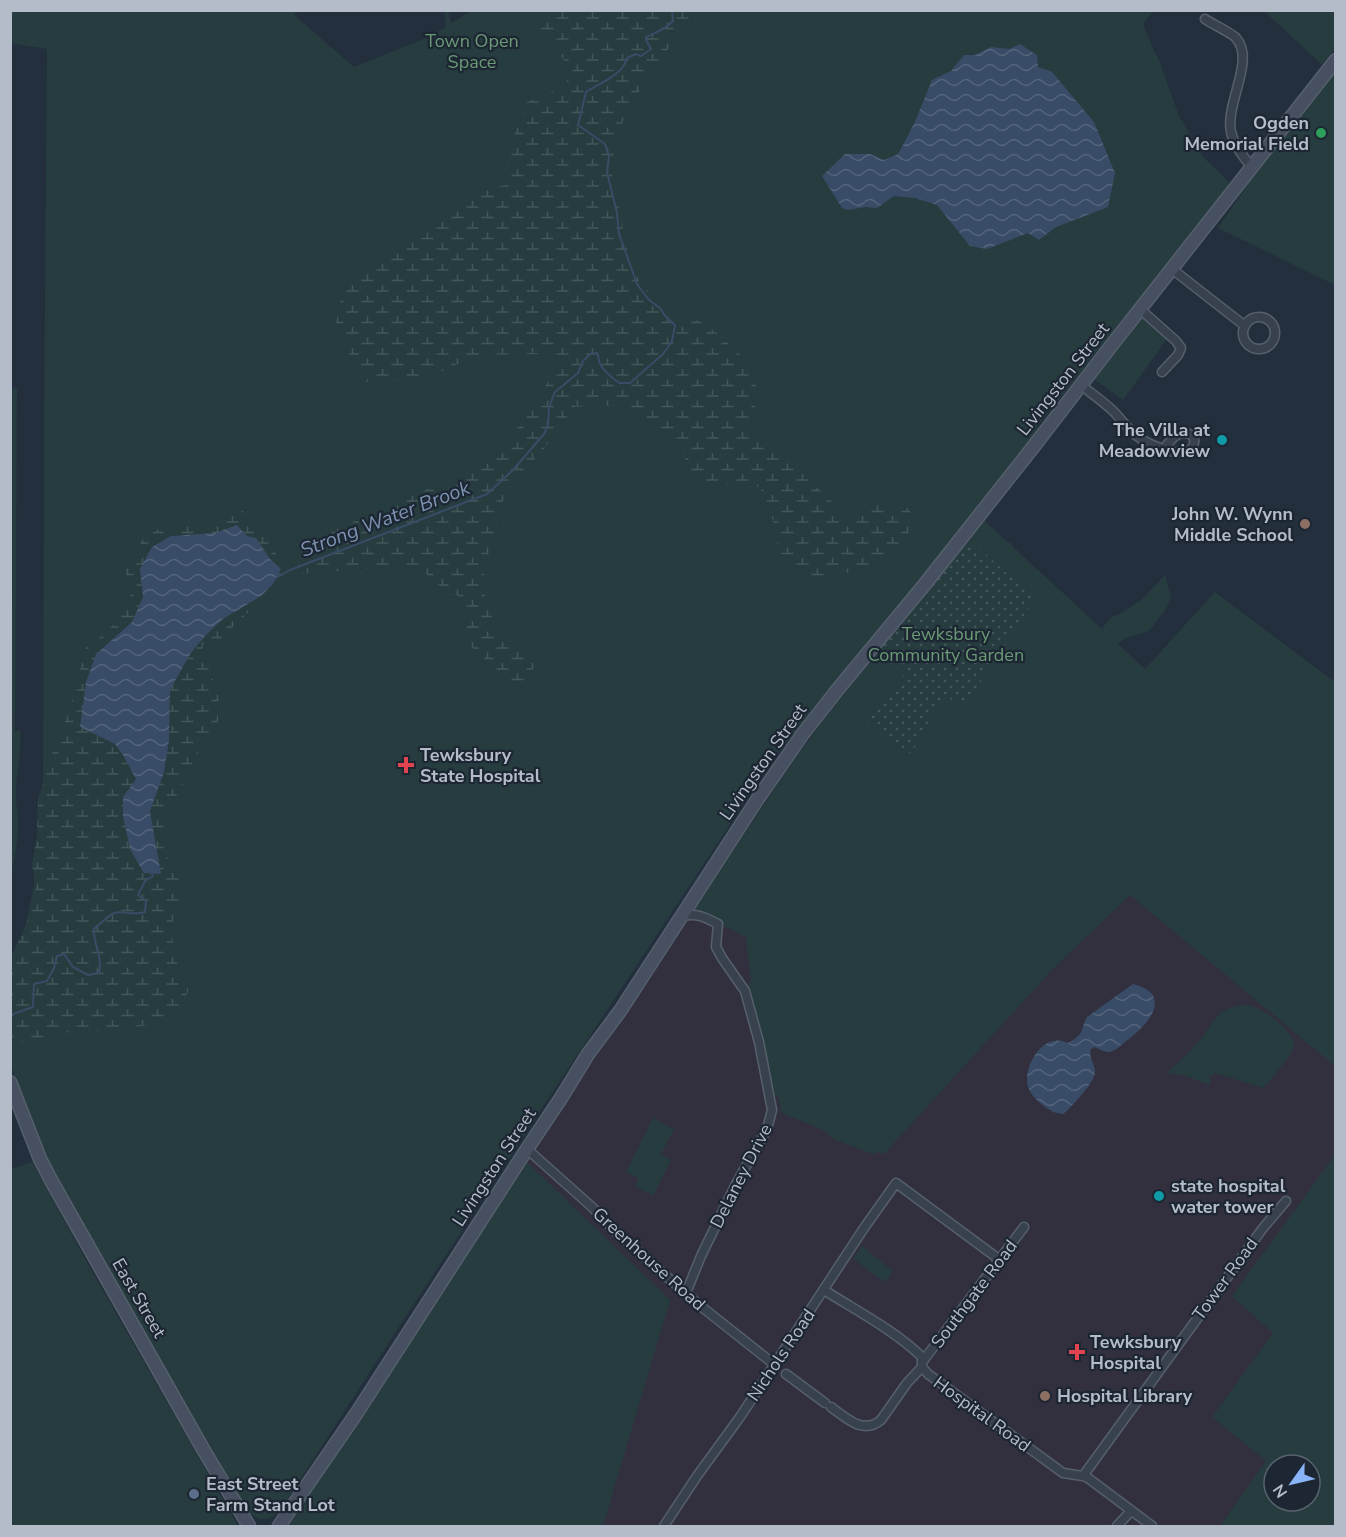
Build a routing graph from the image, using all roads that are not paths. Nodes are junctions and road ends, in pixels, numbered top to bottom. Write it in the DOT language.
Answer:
graph roads {
  1 [pos="1205,19"];
  2 [pos="1335,60"];
  3 [pos="1252,167"];
  4 [pos="1172,269"];
  5 [pos="1140,309"];
  6 [pos="1245,326"];
  7 [pos="1162,372"];
  8 [pos="1081,385"];
  9 [pos="1164,449"];
  10 [pos="682,916"];
  11 [pos="10,1082"];
  12 [pos="527,1149"];
  13 [pos="1286,1201"];
  14 [pos="1024,1227"];
  15 [pos="1000,1260"];
  16 [pos="824,1290"];
  17 [pos="686,1293"];
  18 [pos="923,1364"];
  19 [pos="775,1365"];
  20 [pos="786,1374"];
  21 [pos="1083,1476"];
  22 [pos="1131,1511"];
  23 [pos="249,1527"];
  24 [pos="279,1527"];
  25 [pos="664,1527"];
  26 [pos="1117,1527"];
  27 [pos="1152,1527"];
  1 -- 3 [label="street"];
  2 -- 3 [label="street, Livingston Street"];
  3 -- 4 [label="street, Livingston Street"];
  4 -- 5 [label="street, Livingston Street"];
  4 -- 6 [label="street"];
  5 -- 7 [label="street"];
  5 -- 8 [label="street, Livingston Street"];
  8 -- 9 [label="street"];
  8 -- 10 [label="street, Livingston Street"];
  10 -- 12 [label="street, Livingston Street"];
  10 -- 17 [label="street, Delaney Drive"];
  11 -- 23 [label="street, East Street"];
  12 -- 17 [label="street, Greenhouse Road"];
  12 -- 24 [label="street, Livingston Street"];
  13 -- 21 [label="street, Tower Road"];
  14 -- 15 [label="street, Southgate Road"];
  15 -- 16 [label="street, Nichols Road"];
  15 -- 18 [label="street, Southgate Road"];
  16 -- 18 [label="street, Hospital Road"];
  16 -- 19 [label="street, Nichols Road"];
  17 -- 19 [label="street, Greenhouse Road"];
  18 -- 20 [label="street"];
  18 -- 21 [label="street, Hospital Road"];
  19 -- 25 [label="street, Nichols Road"];
  21 -- 22 [label="street, Hospital Road"];
  22 -- 26 [label="street"];
  22 -- 27 [label="street, Hospital Road"];
}
